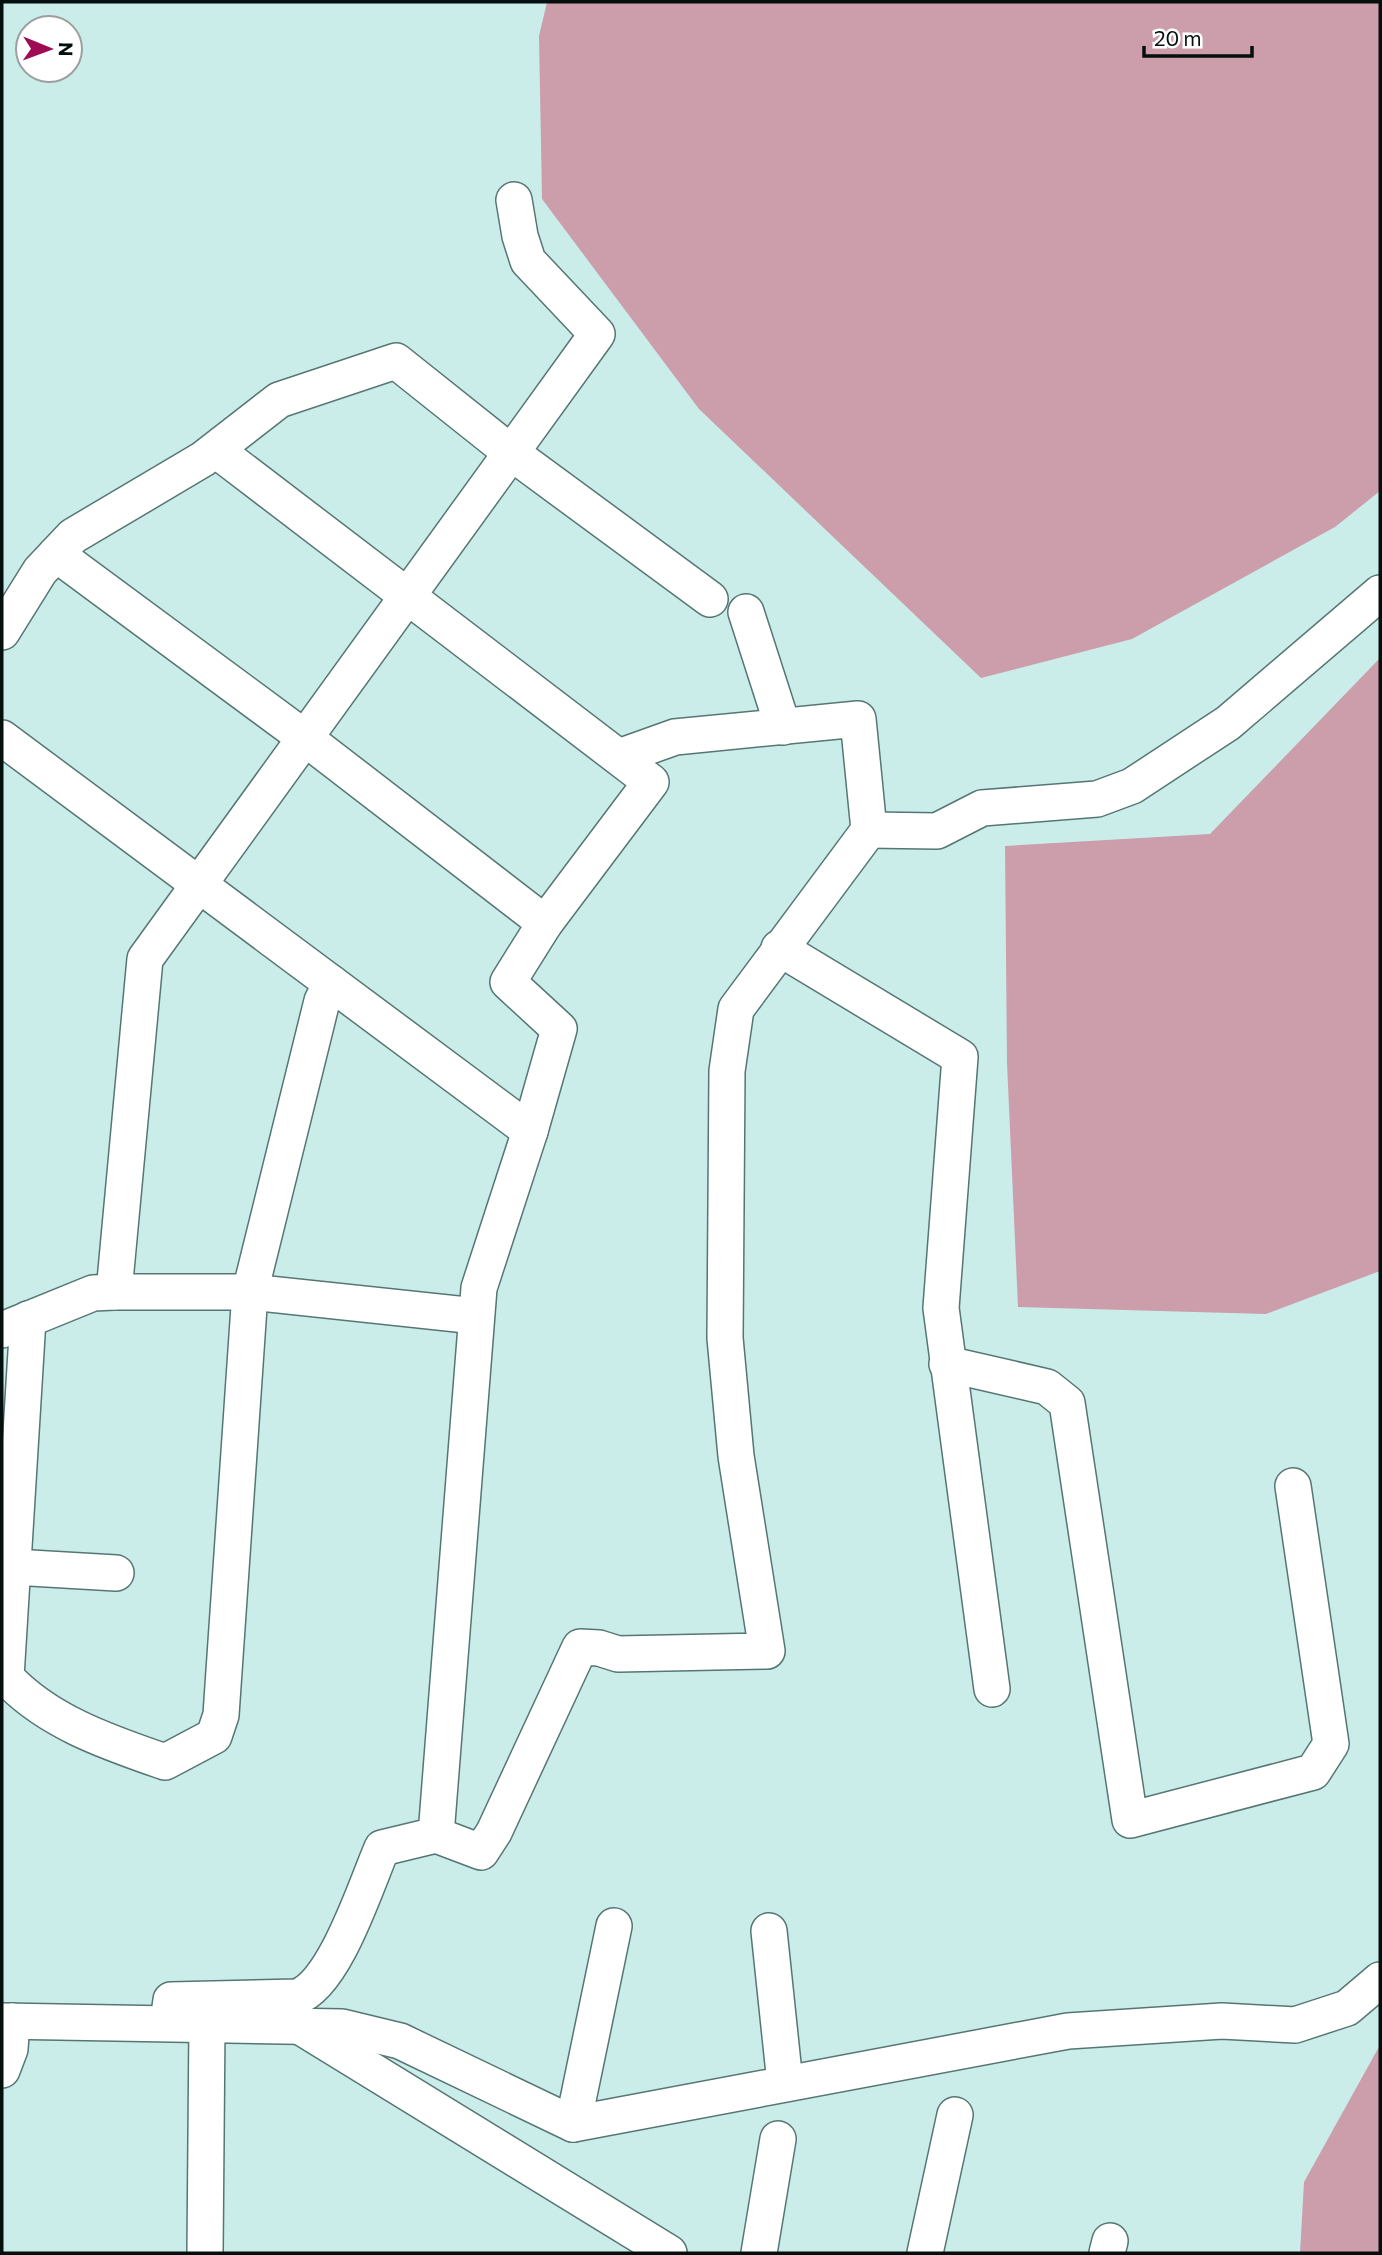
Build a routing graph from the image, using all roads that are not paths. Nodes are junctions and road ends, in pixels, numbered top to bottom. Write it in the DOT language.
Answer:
graph roads {
  1 [pos="514,200"];
  2 [pos="215,450"];
  3 [pos="509,451"];
  4 [pos="56,554"];
  5 [pos="1380,593"];
  6 [pos="407,596"];
  7 [pos="710,599"];
  8 [pos="746,612"];
  9 [pos="2,632"];
  10 [pos="783,727"];
  11 [pos="2,738"];
  12 [pos="305,738"];
  13 [pos="619,757"];
  14 [pos="869,830"];
  15 [pos="200,883"];
  16 [pos="545,923"];
  17 [pos="779,948"];
  18 [pos="331,983"];
  19 [pos="530,1131"];
  20 [pos="114,1292"];
  21 [pos="250,1292"];
  22 [pos="476,1316"];
  23 [pos="15,1325"];
  24 [pos="947,1364"];
  25 [pos="1293,1486"];
  26 [pos="13,1567"];
  27 [pos="116,1573"];
  28 [pos="992,1689"];
  29 [pos="436,1835"];
  30 [pos="614,1926"];
  31 [pos="769,1931"];
  32 [pos="1380,1980"];
  33 [pos="7,2021"];
  34 [pos="168,2022"];
  35 [pos="207,2023"];
  36 [pos="298,2025"];
  37 [pos="2,2070"];
  38 [pos="785,2082"];
  39 [pos="955,2115"];
  40 [pos="573,2124"];
  41 [pos="778,2140"];
  42 [pos="205,2253"];
  43 [pos="670,2253"];
  44 [pos="759,2253"];
  45 [pos="925,2253"];
  1 -- 3 [label="street"];
  2 -- 3 [label="street"];
  2 -- 4 [label="street"];
  2 -- 6 [label="street"];
  3 -- 6 [label="street"];
  3 -- 7 [label="street"];
  4 -- 9 [label="street"];
  4 -- 12 [label="street"];
  5 -- 14 [label="street"];
  6 -- 12 [label="street"];
  6 -- 13 [label="street"];
  8 -- 10 [label="street"];
  10 -- 13 [label="street"];
  10 -- 14 [label="street"];
  11 -- 15 [label="street"];
  12 -- 15 [label="street"];
  12 -- 16 [label="street"];
  13 -- 16 [label="street"];
  14 -- 17 [label="street"];
  15 -- 18 [label="street"];
  15 -- 20 [label="street"];
  16 -- 19 [label="street"];
  17 -- 24 [label="street"];
  17 -- 29 [label="street"];
  18 -- 19 [label="street"];
  18 -- 21 [label="street"];
  19 -- 22 [label="street"];
  20 -- 21 [label="street"];
  20 -- 23 [label="street"];
  21 -- 22 [label="street"];
  21 -- 26 [label="street"];
  22 -- 29 [label="street"];
  23 -- 26 [label="street"];
  24 -- 25 [label="street"];
  24 -- 28 [label="street"];
  26 -- 27 [label="street"];
  29 -- 34 [label="street"];
  30 -- 40 [label="street"];
  31 -- 38 [label="street"];
  32 -- 38 [label="street"];
  33 -- 34 [label="street"];
  33 -- 37 [label="street"];
  34 -- 35 [label="street"];
  35 -- 36 [label="street"];
  35 -- 42 [label="street"];
  36 -- 40 [label="street"];
  36 -- 43 [label="street"];
  38 -- 40 [label="street"];
  39 -- 45 [label="street"];
  41 -- 44 [label="street"];
}
